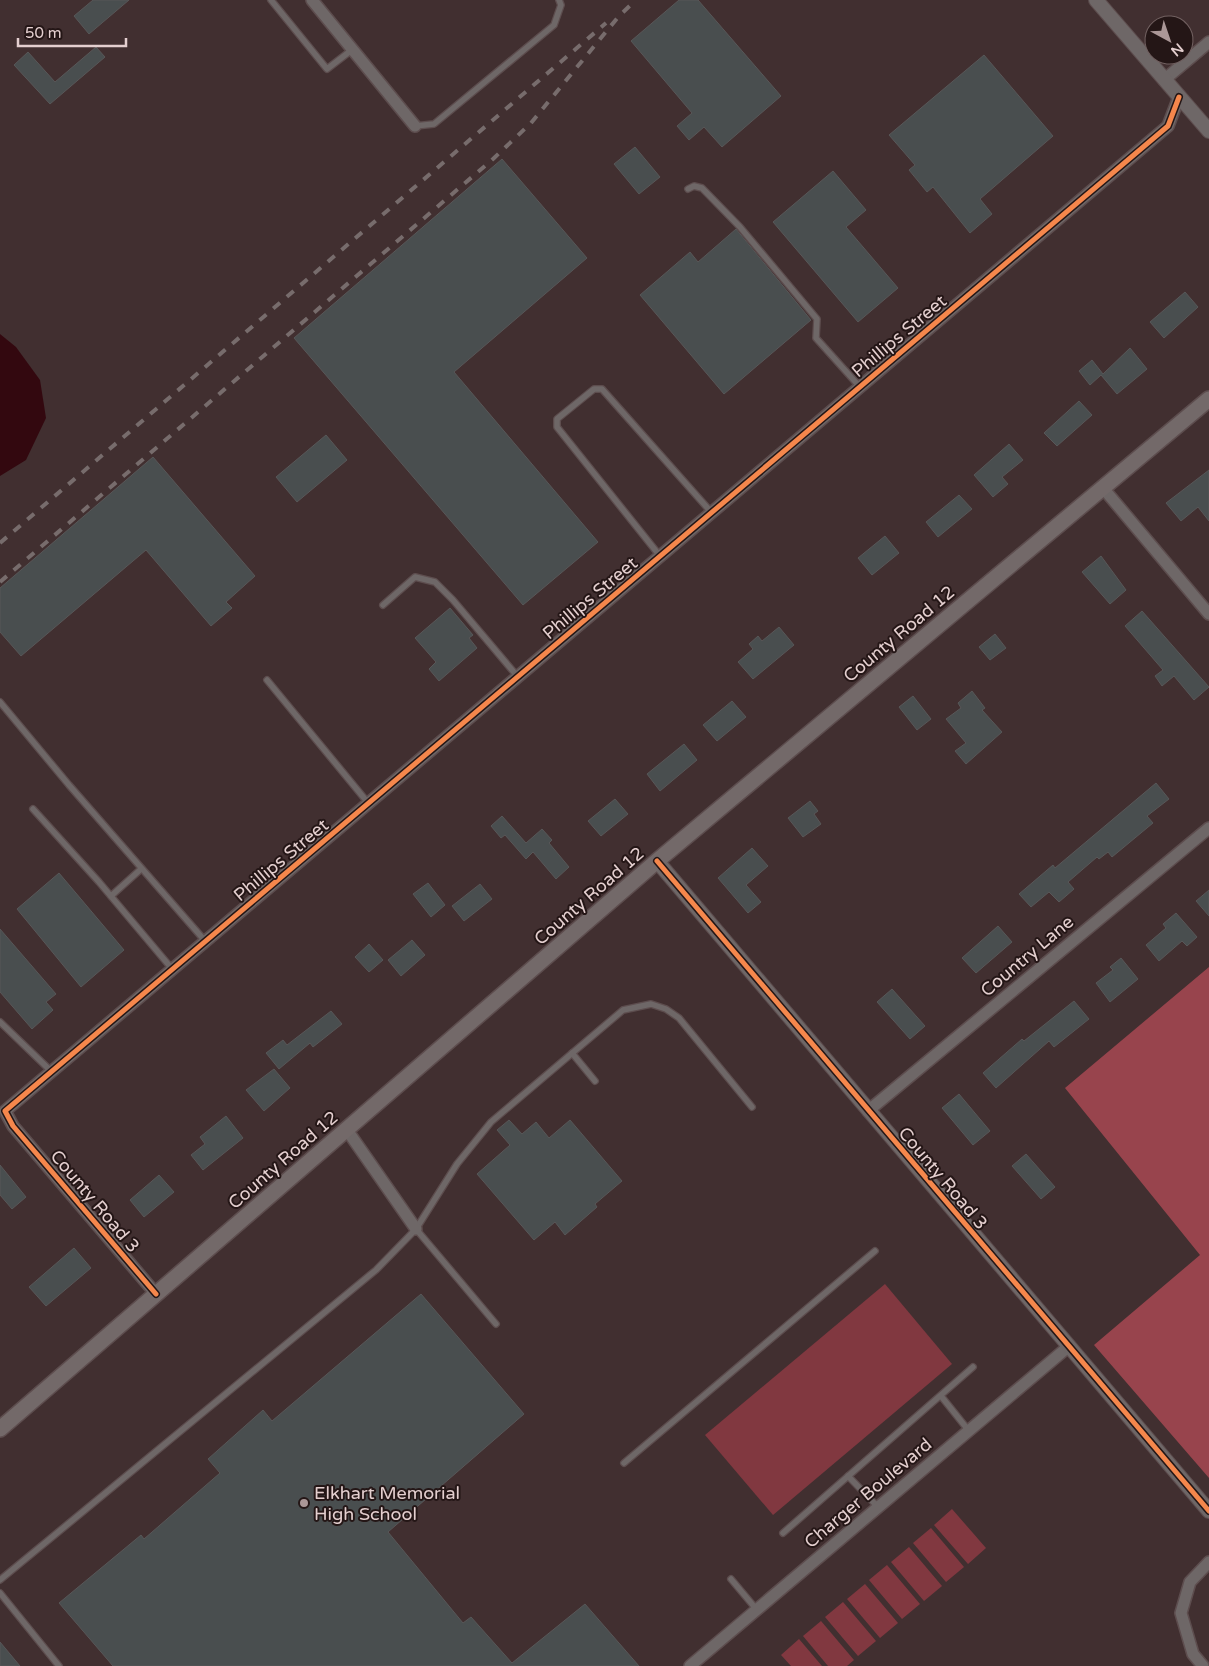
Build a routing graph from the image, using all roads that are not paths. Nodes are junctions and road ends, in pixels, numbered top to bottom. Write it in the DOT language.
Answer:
graph roads {
  1 [pos="270,0"];
  2 [pos="559,0"];
  3 [pos="1096,0"];
  4 [pos="315,1"];
  5 [pos="1209,42"];
  6 [pos="353,49"];
  7 [pos="1164,80"];
  8 [pos="1179,96"];
  9 [pos="415,126"];
  10 [pos="1209,131"];
  11 [pos="688,189"];
  12 [pos="860,387"];
  13 [pos="1209,399"];
  14 [pos="1103,488"];
  15 [pos="712,513"];
  16 [pos="660,556"];
  17 [pos="383,605"];
  18 [pos="1209,614"];
  19 [pos="518,677"];
  20 [pos="267,680"];
  21 [pos="0,702"];
  22 [pos="368,804"];
  23 [pos="33,809"];
  24 [pos="1209,828"];
  25 [pos="657,861"];
  26 [pos="141,869"];
  27 [pos="111,896"];
  28 [pos="206,942"];
  29 [pos="173,970"];
  30 [pos="0,1022"];
  31 [pos="572,1054"];
  32 [pos="52,1072"];
  33 [pos="595,1081"];
  34 [pos="752,1107"];
  35 [pos="2,1111"];
  36 [pos="868,1111"];
  37 [pos="13,1126"];
  38 [pos="347,1130"];
  39 [pos="416,1228"];
  40 [pos="875,1250"];
  41 [pos="156,1294"];
  42 [pos="496,1324"];
  43 [pos="1068,1347"];
  44 [pos="973,1367"];
  45 [pos="941,1396"];
  46 [pos="0,1429"];
  47 [pos="969,1431"];
  48 [pos="624,1463"];
  49 [pos="848,1476"];
  50 [pos="878,1508"];
  51 [pos="1209,1511"];
  52 [pos="783,1533"];
  53 [pos="1209,1562"];
  54 [pos="0,1580"];
  55 [pos="731,1580"];
  56 [pos="0,1593"];
  57 [pos="757,1610"];
  58 [pos="60,1666"];
  59 [pos="690,1666"];
  60 [pos="1203,1666"];
  1 -- 6 [label="lane"];
  2 -- 9 [label="lane"];
  3 -- 7 [label="street"];
  4 -- 6 [label="street"];
  5 -- 7 [label="street"];
  6 -- 9 [label="street"];
  7 -- 8 [label="street"];
  8 -- 10 [label="street"];
  8 -- 12 [label="street, Phillips Street"];
  11 -- 12 [label="lane"];
  12 -- 15 [label="street, Phillips Street"];
  13 -- 14 [label="main road, County Road 12"];
  14 -- 18 [label="street"];
  14 -- 25 [label="main road, County Road 12"];
  15 -- 16 [label="street, Phillips Street"];
  15 -- 16 [label="lane"];
  16 -- 19 [label="street, Phillips Street"];
  17 -- 19 [label="lane"];
  19 -- 22 [label="street, Phillips Street"];
  20 -- 22 [label="lane"];
  21 -- 26 [label="lane"];
  22 -- 28 [label="street, Phillips Street"];
  23 -- 27 [label="lane"];
  24 -- 36 [label="street, Country Lane"];
  25 -- 36 [label="street, County Road 3"];
  25 -- 38 [label="main road, County Road 12"];
  26 -- 27 [label="lane"];
  26 -- 28 [label="lane"];
  27 -- 29 [label="lane"];
  28 -- 29 [label="street, Phillips Street"];
  29 -- 32 [label="street, Phillips Street"];
  30 -- 32 [label="lane"];
  31 -- 33 [label="lane"];
  31 -- 34 [label="lane"];
  31 -- 39 [label="lane"];
  32 -- 35 [label="street, Phillips Street"];
  35 -- 37 [label="street, Phillips Street"];
  36 -- 43 [label="street, County Road 3"];
  37 -- 41 [label="street, County Road 3"];
  38 -- 39 [label="street"];
  38 -- 41 [label="main road, County Road 12"];
  39 -- 42 [label="lane"];
  39 -- 54 [label="lane"];
  40 -- 48 [label="lane"];
  41 -- 46 [label="main road, County Road 12"];
  43 -- 47 [label="street, Charger Boulevard"];
  43 -- 51 [label="street, County Road 3"];
  44 -- 45 [label="lane"];
  45 -- 47 [label="lane"];
  45 -- 49 [label="lane"];
  47 -- 50 [label="street, Charger Boulevard"];
  49 -- 50 [label="lane"];
  49 -- 52 [label="lane"];
  50 -- 57 [label="street, Charger Boulevard"];
  53 -- 60 [label="street"];
  55 -- 57 [label="lane"];
  56 -- 58 [label="lane"];
  57 -- 59 [label="street, Charger Boulevard"];
}
